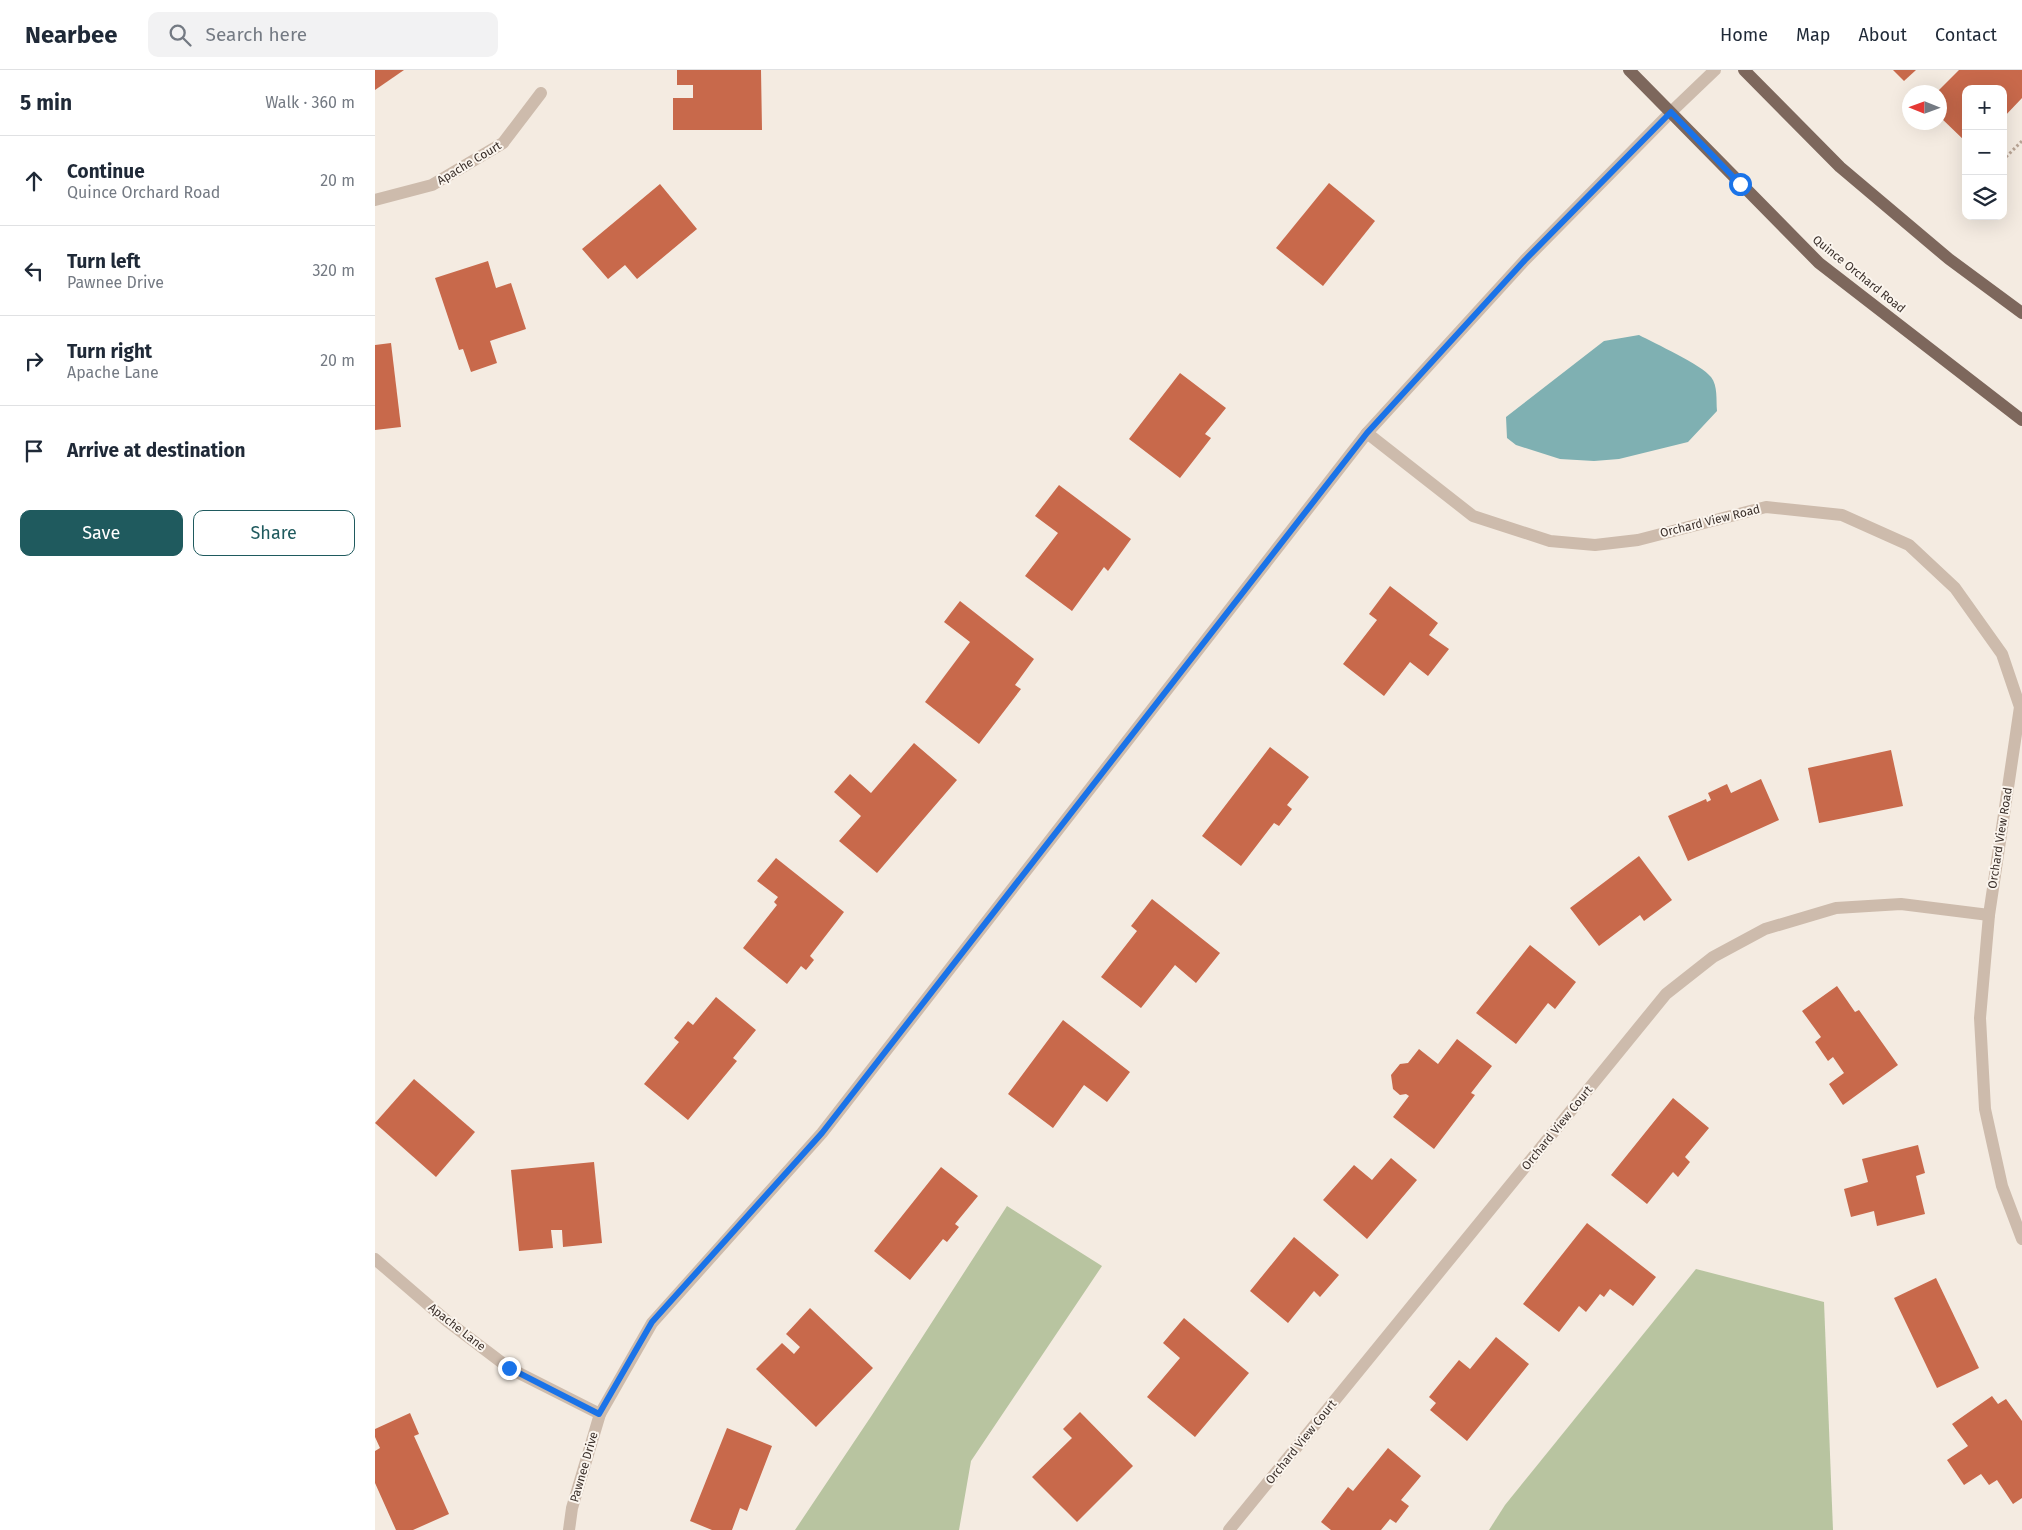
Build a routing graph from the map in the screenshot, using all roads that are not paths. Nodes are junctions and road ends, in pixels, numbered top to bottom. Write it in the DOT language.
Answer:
graph roads {
  1 [pos="1629,70"];
  2 [pos="1715,70"];
  3 [pos="1744,70"];
  4 [pos="541,93"];
  5 [pos="1671,112"];
  6 [pos="375,200"];
  7 [pos="2022,313"];
  8 [pos="2022,420"];
  9 [pos="1367,433"];
  10 [pos="2021,705"];
  11 [pos="1989,914"];
  12 [pos="2022,1239"];
  13 [pos="375,1258"];
  14 [pos="599,1414"];
  15 [pos="569,1530"];
  16 [pos="1229,1530"];
  1 -- 5 [label="main road, Quince Orchard Road"];
  2 -- 5 [label="street, Pawnee Drive"];
  3 -- 7 [label="main road"];
  4 -- 6 [label="street, Apache Court"];
  5 -- 8 [label="main road, Quince Orchard Road"];
  5 -- 9 [label="street, Pawnee Drive"];
  9 -- 10 [label="street, Orchard View Road"];
  9 -- 14 [label="street, Pawnee Drive"];
  10 -- 11 [label="street, Orchard View Road"];
  11 -- 12 [label="street, Orchard View Road"];
  11 -- 16 [label="street, Orchard View Court"];
  13 -- 14 [label="street, Apache Lane"];
  14 -- 15 [label="street, Pawnee Drive"];
}
